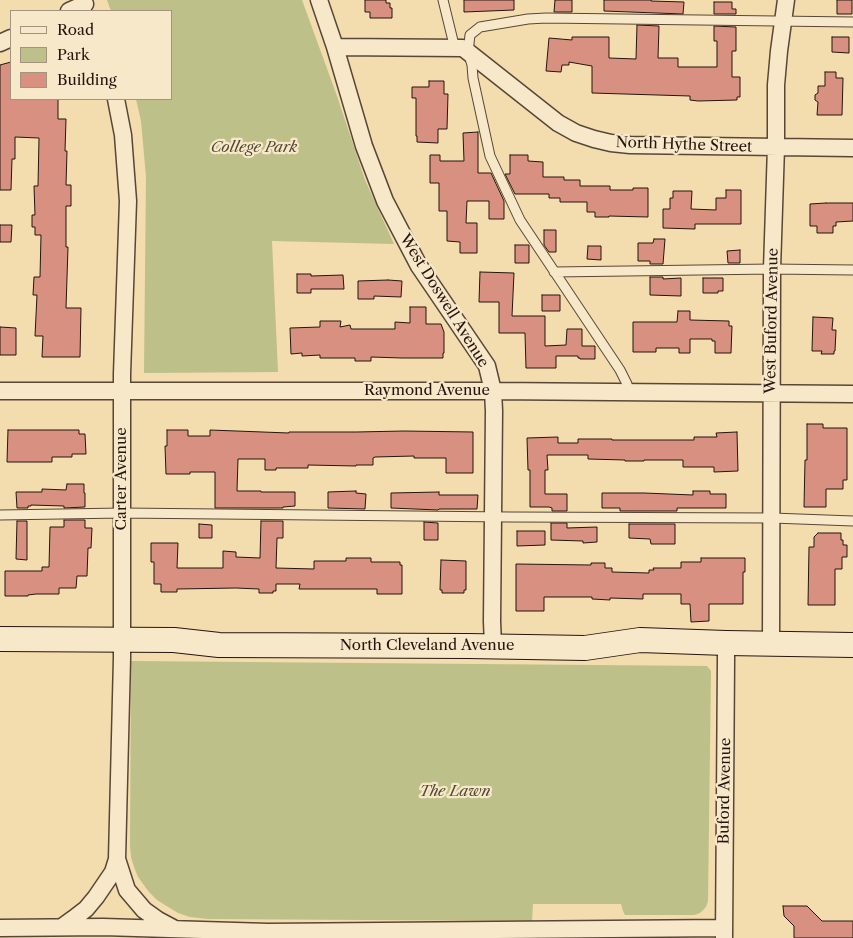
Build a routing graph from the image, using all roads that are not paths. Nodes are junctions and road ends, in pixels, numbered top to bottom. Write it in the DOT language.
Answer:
graph roads {
  1 [pos="319,0"];
  2 [pos="442,0"];
  3 [pos="786,0"];
  4 [pos="86,5"];
  5 [pos="72,10"];
  6 [pos="783,21"];
  7 [pos="853,22"];
  8 [pos="335,47"];
  9 [pos="462,50"];
  10 [pos="116,100"];
  11 [pos="776,147"];
  12 [pos="853,148"];
  13 [pos="772,269"];
  14 [pos="853,270"];
  15 [pos="554,272"];
  16 [pos="0,391"];
  17 [pos="494,391"];
  18 [pos="122,392"];
  19 [pos="628,393"];
  20 [pos="771,393"];
  21 [pos="853,394"];
  22 [pos="122,513"];
  23 [pos="0,515"];
  24 [pos="493,517"];
  25 [pos="772,518"];
  26 [pos="853,521"];
  27 [pos="0,639"];
  28 [pos="122,640"];
  29 [pos="726,643"];
  30 [pos="771,643"];
  31 [pos="853,645"];
  32 [pos="493,646"];
  33 [pos="118,859"];
  34 [pos="62,927"];
  35 [pos="175,929"];
  36 [pos="9,931"];
  37 [pos="724,933"];
  38 [pos="475,934"];
  1 -- 8 [label="street, West Doswell Avenue"];
  2 -- 9 [label="lane"];
  3 -- 6 [label="street, West Buford Avenue"];
  4 -- 5 [label="street"];
  6 -- 7 [label="lane"];
  6 -- 9 [label="lane"];
  6 -- 11 [label="street, West Buford Avenue"];
  8 -- 9 [label="street"];
  8 -- 17 [label="street, West Doswell Avenue"];
  9 -- 11 [label="street, North Hythe Street"];
  9 -- 15 [label="lane"];
  10 -- 18 [label="street, Carter Avenue"];
  11 -- 12 [label="street, North Hythe Street"];
  11 -- 13 [label="street, West Buford Avenue"];
  13 -- 14 [label="lane"];
  13 -- 15 [label="lane"];
  13 -- 20 [label="street, West Buford Avenue"];
  15 -- 19 [label="lane"];
  16 -- 18 [label="street, Raymond Avenue"];
  17 -- 18 [label="street, Raymond Avenue"];
  17 -- 19 [label="street, Raymond Avenue"];
  17 -- 24 [label="street, West Doswell Avenue"];
  18 -- 22 [label="street, Carter Avenue"];
  19 -- 20 [label="street, Raymond Avenue"];
  20 -- 21 [label="street, Raymond Avenue"];
  20 -- 25 [label="street, West Buford Avenue"];
  22 -- 23 [label="lane"];
  22 -- 24 [label="lane"];
  22 -- 28 [label="street, Carter Avenue"];
  24 -- 25 [label="lane"];
  24 -- 32 [label="street, West Doswell Avenue"];
  25 -- 26 [label="lane"];
  25 -- 30 [label="street, West Buford Avenue"];
  27 -- 28 [label="main road, North Cleveland Avenue"];
  28 -- 32 [label="main road, North Cleveland Avenue"];
  28 -- 33 [label="street, Carter Avenue"];
  29 -- 30 [label="main road, North Cleveland Avenue"];
  29 -- 32 [label="main road, North Cleveland Avenue"];
  29 -- 37 [label="street, Buford Avenue"];
  30 -- 31 [label="main road, North Cleveland Avenue"];
  33 -- 34 [label="street, Carter Avenue"];
  33 -- 35 [label="street, Carter Avenue"];
  34 -- 35 [label="street"];
  34 -- 36 [label="street"];
  35 -- 38 [label="street"];
  37 -- 38 [label="street"];
}
